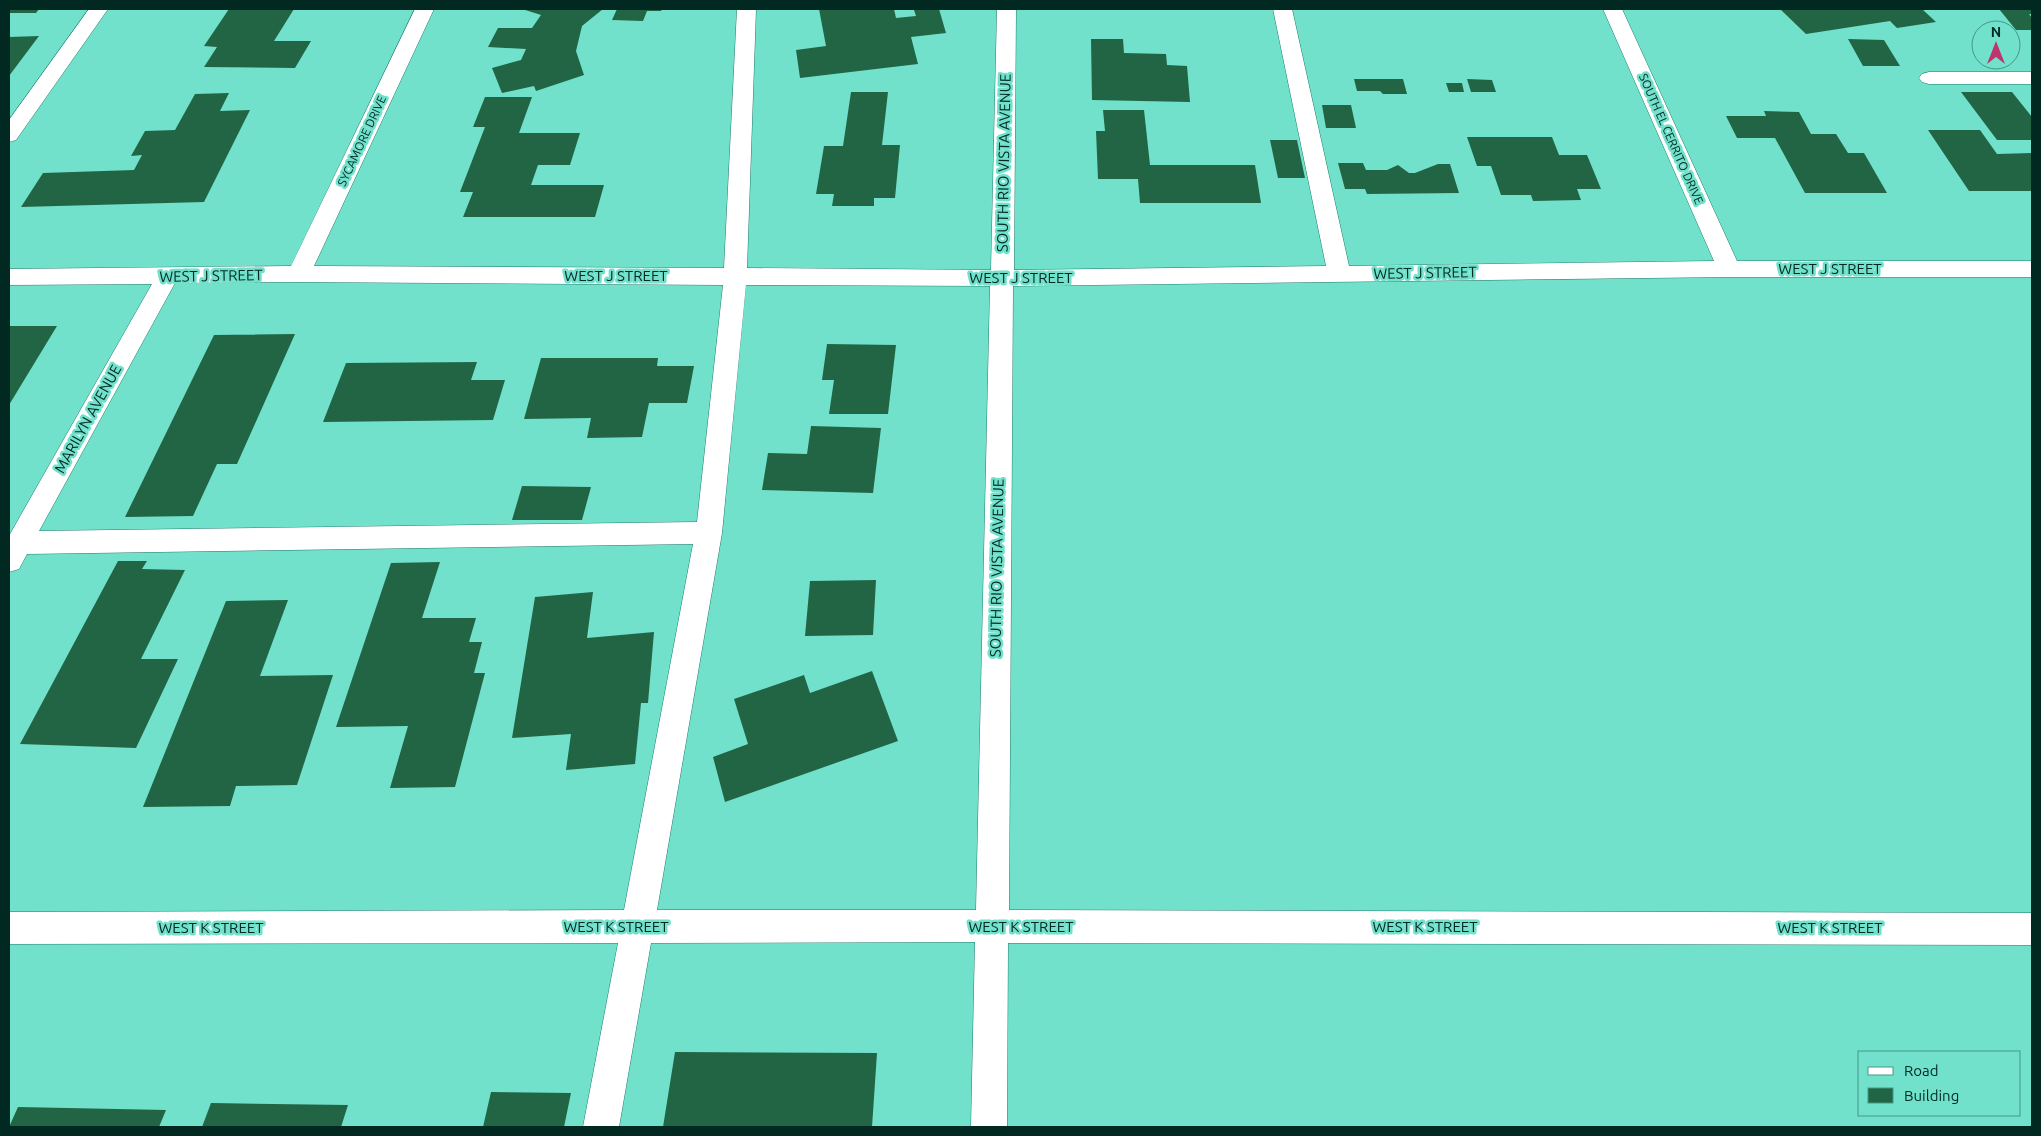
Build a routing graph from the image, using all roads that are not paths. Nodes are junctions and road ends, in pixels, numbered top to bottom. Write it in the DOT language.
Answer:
graph roads {
  1 [pos="98,9"];
  2 [pos="424,9"];
  3 [pos="746,9"];
  4 [pos="1006,9"];
  5 [pos="1282,9"];
  6 [pos="1616,11"];
  7 [pos="1929,78"];
  8 [pos="2032,78"];
  9 [pos="9,135"];
  10 [pos="1730,269"];
  11 [pos="2032,269"];
  12 [pos="299,274"];
  13 [pos="1339,274"];
  14 [pos="167,276"];
  15 [pos="9,277"];
  16 [pos="735,277"];
  17 [pos="1002,278"];
  18 [pos="709,533"];
  19 [pos="14,552"];
  20 [pos="991,926"];
  21 [pos="638,927"];
  22 [pos="9,928"];
  23 [pos="2032,929"];
  24 [pos="601,1127"];
  25 [pos="990,1127"];
  1 -- 9 [label="street"];
  2 -- 12 [label="street, SYCAMORE DRIVE"];
  3 -- 16 [label="street"];
  4 -- 17 [label="street, SOUTH RIO VISTA AVENUE"];
  5 -- 13 [label="street"];
  6 -- 10 [label="street, SOUTH EL CERRITO DRIVE"];
  7 -- 8 [label="street"];
  10 -- 11 [label="street, WEST J STREET"];
  10 -- 13 [label="street, WEST J STREET"];
  12 -- 14 [label="street, WEST J STREET"];
  12 -- 16 [label="street, WEST J STREET"];
  13 -- 17 [label="street, WEST J STREET"];
  14 -- 15 [label="street, WEST J STREET"];
  14 -- 19 [label="street, MARILYN AVENUE"];
  16 -- 17 [label="street, WEST J STREET"];
  16 -- 18 [label="street"];
  17 -- 20 [label="street, SOUTH RIO VISTA AVENUE"];
  18 -- 19 [label="street"];
  18 -- 21 [label="street"];
  20 -- 21 [label="street, WEST K STREET"];
  20 -- 23 [label="street, WEST K STREET"];
  20 -- 25 [label="street, SOUTH RIO VISTA AVENUE"];
  21 -- 22 [label="street, WEST K STREET"];
  21 -- 24 [label="street"];
}
